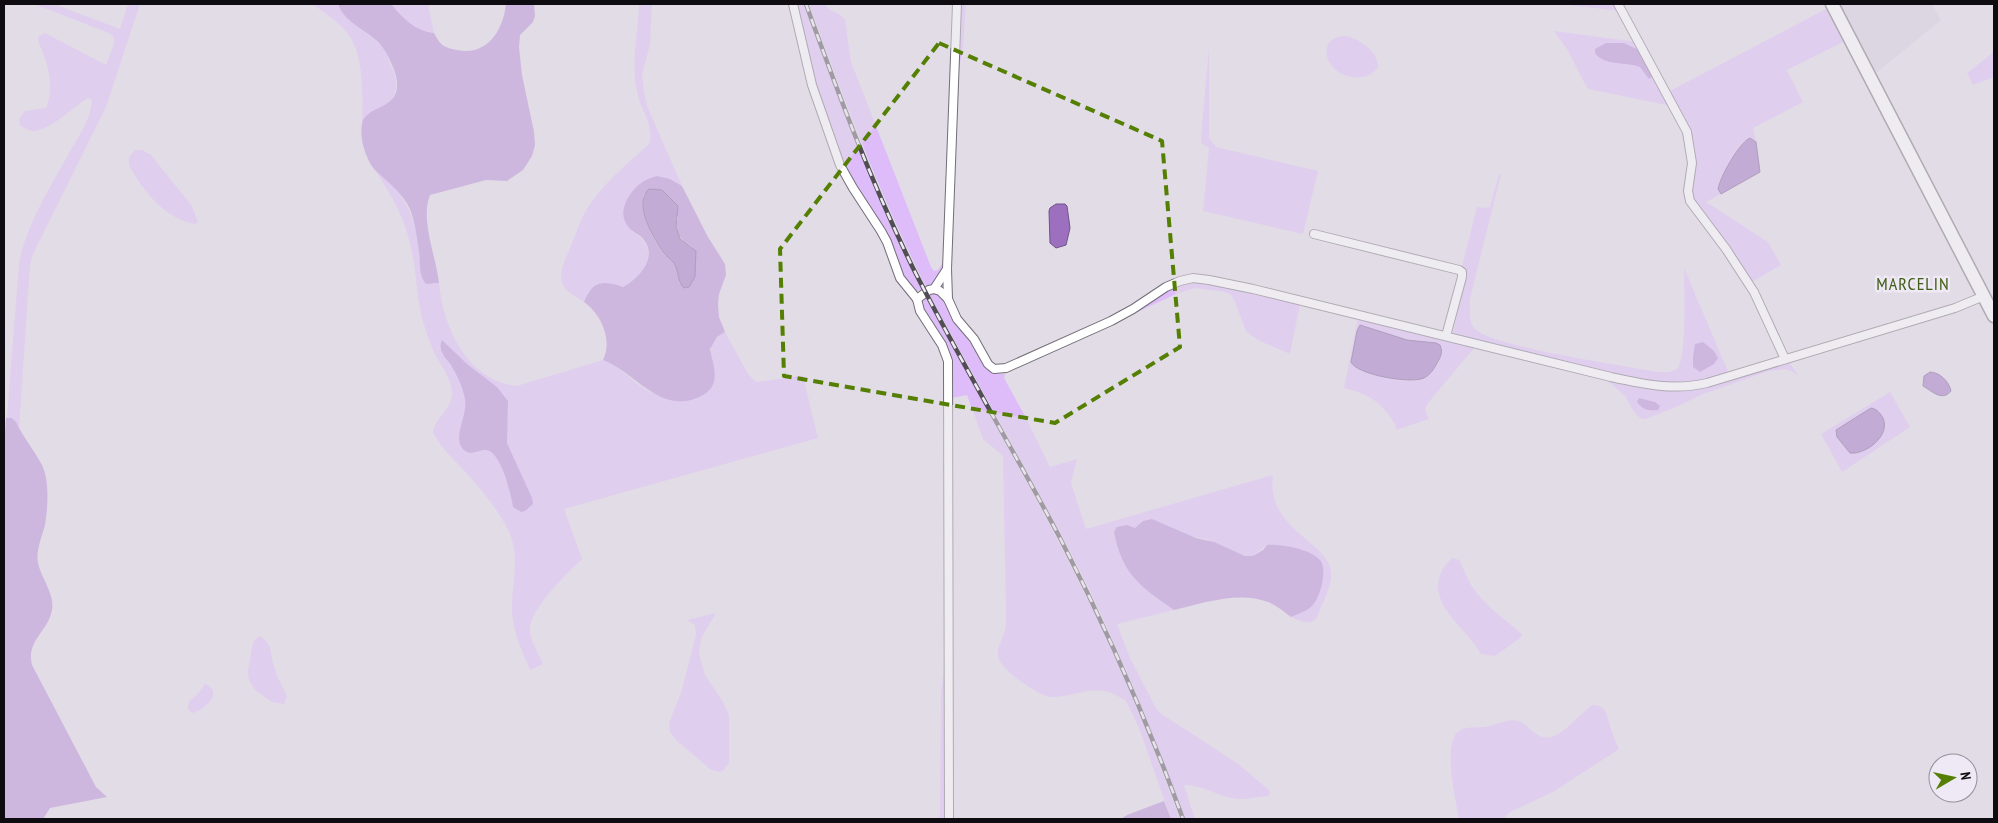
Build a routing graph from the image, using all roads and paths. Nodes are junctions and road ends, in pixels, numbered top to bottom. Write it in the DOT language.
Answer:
graph roads {
  1 [pos="793,4"];
  2 [pos="957,4"];
  3 [pos="1618,4"];
  4 [pos="1832,4"];
  5 [pos="1314,234"];
  6 [pos="947,269"];
  7 [pos="934,289"];
  8 [pos="1984,296"];
  9 [pos="948,298"];
  10 [pos="917,299"];
  11 [pos="1994,316"];
  12 [pos="1446,336"];
  13 [pos="1785,359"];
  14 [pos="949,819"];
  1 -- 10 [label="street"];
  2 -- 6 [label="street"];
  3 -- 13 [label="street"];
  4 -- 8 [label="main road"];
  5 -- 12 [label="street"];
  6 -- 7 [label="street"];
  6 -- 9 [label="street"];
  7 -- 9 [label="street"];
  7 -- 10 [label="street"];
  8 -- 11 [label="main road"];
  8 -- 13 [label="street"];
  9 -- 12 [label="street"];
  10 -- 14 [label="street"];
  12 -- 13 [label="street"];
}
